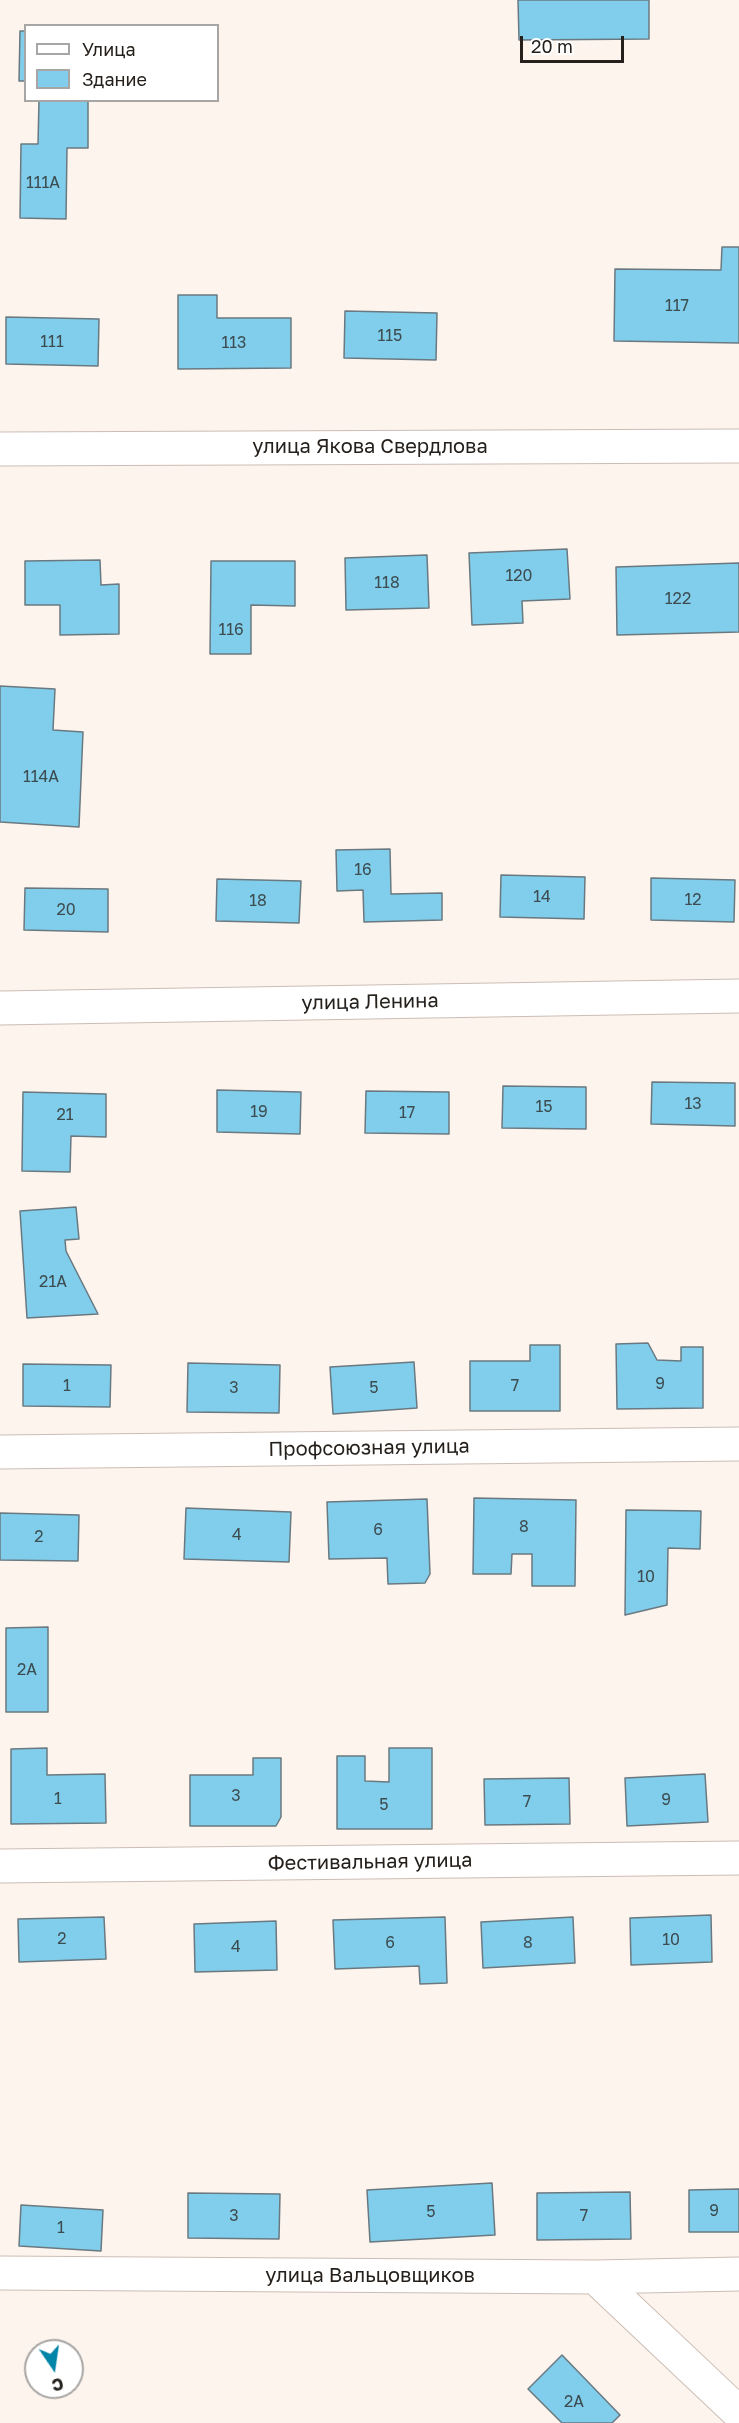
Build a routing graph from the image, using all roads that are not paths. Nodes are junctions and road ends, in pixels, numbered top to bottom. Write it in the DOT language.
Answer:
graph roads {
  1 [pos="739,446"];
  2 [pos="0,449"];
  3 [pos="739,996"];
  4 [pos="0,1008"];
  5 [pos="739,1444"];
  6 [pos="0,1452"];
  7 [pos="739,1858"];
  8 [pos="0,1866"];
  9 [pos="0,2273"];
  10 [pos="739,2274"];
  11 [pos="595,2277"];
  12 [pos="739,2413"];
  1 -- 2 [label="street, улица Якова Свердлова"];
  3 -- 4 [label="street, улица Ленина"];
  5 -- 6 [label="street, Профсоюзная улица"];
  7 -- 8 [label="street, Фестивальная улица"];
  9 -- 11 [label="street, улица Вальцовщиков"];
  10 -- 11 [label="street, улица Вальцовщиков"];
  11 -- 12 [label="street"];
}
